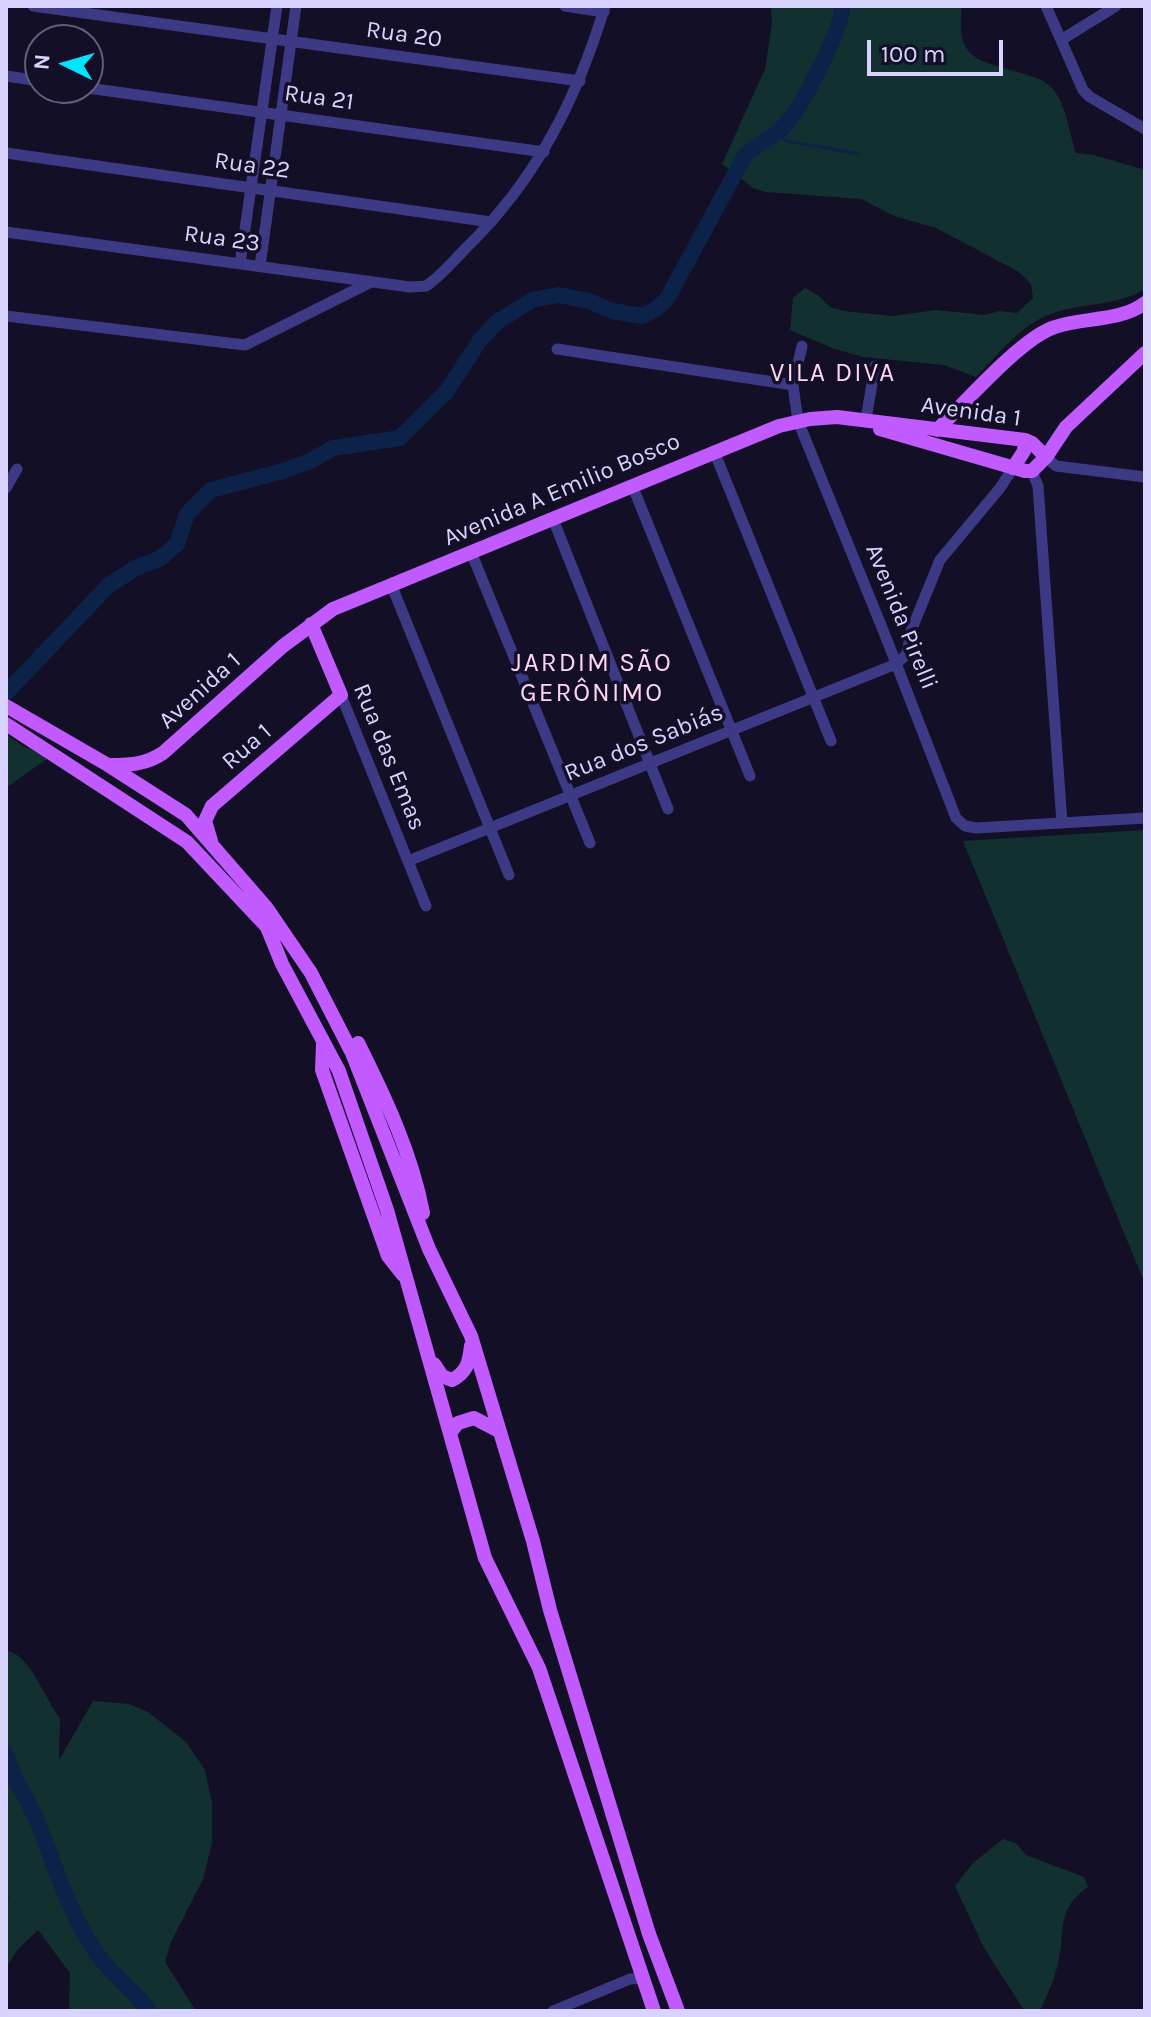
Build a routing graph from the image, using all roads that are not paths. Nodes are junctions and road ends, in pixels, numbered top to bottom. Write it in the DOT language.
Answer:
graph roads {
  1 [pos="33,6"];
  2 [pos="277,6"];
  3 [pos="296,6"];
  4 [pos="565,6"];
  5 [pos="1046,6"];
  6 [pos="1116,6"];
  7 [pos="605,9"];
  8 [pos="272,39"];
  9 [pos="1061,40"];
  10 [pos="291,42"];
  11 [pos="580,81"];
  12 [pos="104,90"];
  13 [pos="262,112"];
  14 [pos="281,115"];
  15 [pos="1145,129"];
  16 [pos="544,152"];
  17 [pos="6,153"];
  18 [pos="251,188"];
  19 [pos="270,191"];
  20 [pos="491,222"];
  21 [pos="6,232"];
  22 [pos="240,264"];
  23 [pos="260,266"];
  24 [pos="371,282"];
  25 [pos="1145,303"];
  26 [pos="6,316"];
  27 [pos="802,346"];
  28 [pos="557,349"];
  29 [pos="1145,353"];
  30 [pos="875,366"];
  31 [pos="793,385"];
  32 [pos="837,417"];
  33 [pos="866,419"];
  34 [pos="798,421"];
  35 [pos="937,430"];
  36 [pos="1025,440"];
  37 [pos="714,451"];
  38 [pos="1046,457"];
  39 [pos="1013,468"];
  40 [pos="17,469"];
  41 [pos="1032,471"];
  42 [pos="1145,477"];
  43 [pos="632,485"];
  44 [pos="6,488"];
  45 [pos="553,519"];
  46 [pos="471,552"];
  47 [pos="391,584"];
  48 [pos="311,624"];
  49 [pos="911,631"];
  50 [pos="885,635"];
  51 [pos="896,664"];
  52 [pos="341,695"];
  53 [pos="814,697"];
  54 [pos="12,709"];
  55 [pos="8,726"];
  56 [pos="732,731"];
  57 [pos="831,741"];
  58 [pos="650,763"];
  59 [pos="108,765"];
  60 [pos="750,776"];
  61 [pos="570,796"];
  62 [pos="668,809"];
  63 [pos="1145,818"];
  64 [pos="1062,823"];
  65 [pos="490,829"];
  66 [pos="590,843"];
  67 [pos="212,844"];
  68 [pos="408,861"];
  69 [pos="509,875"];
  70 [pos="426,906"];
  71 [pos="471,1336"];
  72 [pos="428,1358"];
  73 [pos="499,1431"];
  74 [pos="450,1433"];
  75 [pos="643,1978"];
  76 [pos="553,2011"];
  77 [pos="654,2011"];
  78 [pos="678,2011"];
  1 -- 8 [label="street, Rua 20"];
  2 -- 8 [label="street"];
  3 -- 10 [label="street"];
  4 -- 7 [label="street"];
  5 -- 9 [label="street"];
  6 -- 9 [label="street"];
  7 -- 11 [label="street"];
  8 -- 10 [label="street, Rua 20"];
  8 -- 13 [label="street"];
  9 -- 15 [label="street"];
  10 -- 11 [label="street, Rua 20"];
  10 -- 14 [label="street"];
  11 -- 16 [label="street"];
  12 -- 13 [label="street, Rua 21"];
  13 -- 14 [label="street, Rua 21"];
  13 -- 18 [label="street"];
  14 -- 16 [label="street, Rua 21"];
  14 -- 19 [label="street"];
  16 -- 20 [label="street"];
  17 -- 18 [label="street, Rua 22"];
  18 -- 19 [label="street, Rua 22"];
  18 -- 22 [label="street"];
  19 -- 20 [label="street, Rua 22"];
  19 -- 23 [label="street"];
  20 -- 24 [label="street, Rua 23"];
  21 -- 22 [label="street, Rua 23"];
  22 -- 23 [label="street, Rua 23"];
  23 -- 24 [label="street, Rua 23"];
  24 -- 26 [label="street"];
  25 -- 35 [label="main road"];
  27 -- 31 [label="street"];
  28 -- 31 [label="street"];
  29 -- 38 [label="main road"];
  30 -- 33 [label="street"];
  31 -- 34 [label="street, Avenida Pirelli"];
  32 -- 33 [label="main road, Avenida 1"];
  32 -- 34 [label="main road, Avenida A Emilio Bosco"];
  32 -- 39 [label="main road"];
  33 -- 35 [label="main road, Avenida 1"];
  34 -- 37 [label="main road, Avenida A Emilio Bosco"];
  34 -- 50 [label="street, Avenida Pirelli"];
  35 -- 36 [label="main road, Avenida 1"];
  36 -- 38 [label="main road, Avenida 1"];
  36 -- 39 [label="main road"];
  37 -- 43 [label="main road, Avenida A Emilio Bosco"];
  37 -- 53 [label="street"];
  38 -- 41 [label="main road"];
  38 -- 42 [label="street"];
  39 -- 41 [label="main road"];
  39 -- 49 [label="street"];
  40 -- 44 [label="street"];
  41 -- 64 [label="street"];
  43 -- 45 [label="main road, Avenida A Emilio Bosco"];
  43 -- 56 [label="street"];
  45 -- 46 [label="main road, Avenida A Emilio Bosco"];
  45 -- 58 [label="street"];
  46 -- 47 [label="main road, Avenida A Emilio Bosco"];
  46 -- 61 [label="street"];
  47 -- 48 [label="main road, Avenida A Emilio Bosco"];
  47 -- 65 [label="street"];
  48 -- 52 [label="main road, Rua das Emas"];
  48 -- 59 [label="main road, Avenida 1"];
  49 -- 50 [label="street"];
  49 -- 51 [label="street"];
  50 -- 51 [label="street, Avenida Pirelli"];
  51 -- 53 [label="street, Rua dos Sabiás"];
  51 -- 64 [label="street, Avenida Pirelli"];
  52 -- 67 [label="main road, Rua 1"];
  52 -- 68 [label="street, Rua das Emas"];
  53 -- 56 [label="street, Rua dos Sabiás"];
  53 -- 57 [label="street"];
  54 -- 59 [label="main road"];
  55 -- 72 [label="main road"];
  56 -- 58 [label="street, Rua dos Sabiás"];
  56 -- 60 [label="street"];
  58 -- 61 [label="street, Rua dos Sabiás"];
  58 -- 62 [label="street"];
  59 -- 67 [label="main road"];
  61 -- 65 [label="street, Rua dos Sabiás"];
  61 -- 66 [label="street"];
  63 -- 64 [label="street"];
  65 -- 68 [label="street, Rua dos Sabiás"];
  65 -- 69 [label="street"];
  67 -- 71 [label="main road"];
  68 -- 70 [label="street, Rua das Emas"];
  71 -- 72 [label="main road"];
  71 -- 73 [label="main road"];
  72 -- 74 [label="main road"];
  73 -- 74 [label="main road"];
  73 -- 78 [label="main road"];
  74 -- 75 [label="main road"];
  75 -- 76 [label="street"];
  75 -- 77 [label="main road"];
}
